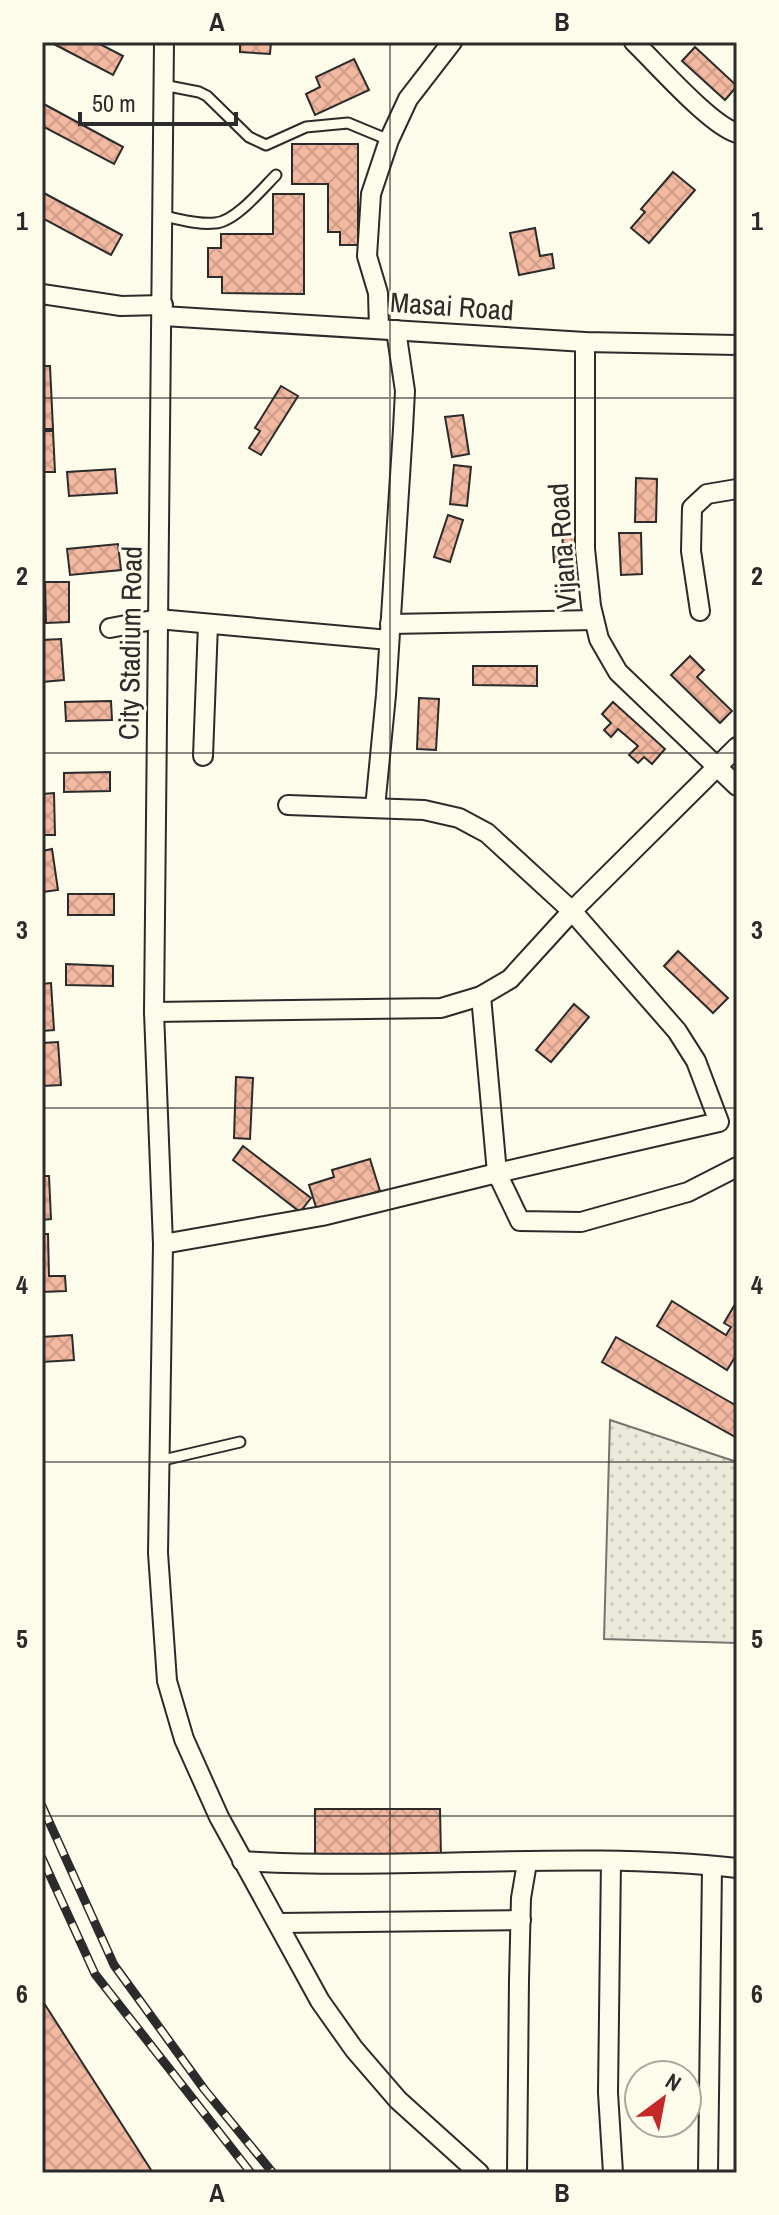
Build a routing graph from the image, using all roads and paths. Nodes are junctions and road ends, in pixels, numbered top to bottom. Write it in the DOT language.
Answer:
graph roads {
  1 [pos="164,42"];
  2 [pos="452,42"];
  3 [pos="634,42"];
  4 [pos="163,85"];
  5 [pos="737,133"];
  6 [pos="389,140"];
  7 [pos="276,175"];
  8 [pos="163,216"];
  9 [pos="42,294"];
  10 [pos="163,311"];
  11 [pos="388,330"];
  12 [pos="585,342"];
  13 [pos="737,345"];
  14 [pos="737,489"];
  15 [pos="700,611"];
  16 [pos="158,619"];
  17 [pos="594,620"];
  18 [pos="208,624"];
  19 [pos="110,628"];
  20 [pos="389,632"];
  21 [pos="737,747"];
  22 [pos="203,756"];
  23 [pos="718,766"];
  24 [pos="737,786"];
  25 [pos="288,805"];
  26 [pos="375,808"];
  27 [pos="572,911"];
  28 [pos="481,996"];
  29 [pos="154,1012"];
  30 [pos="737,1167"];
  31 [pos="497,1173"];
  32 [pos="163,1244"];
  33 [pos="240,1442"];
  34 [pos="159,1461"];
  35 [pos="242,1861"];
  36 [pos="611,1861"];
  37 [pos="527,1863"];
  38 [pos="712,1867"];
  39 [pos="737,1868"];
  40 [pos="521,1920"];
  41 [pos="279,1923"];
  42 [pos="479,2173"];
  43 [pos="517,2173"];
  44 [pos="613,2173"];
  45 [pos="708,2173"];
  1 -- 4 [label="street, City Stadium Road"];
  2 -- 6 [label="street"];
  3 -- 5 [label="street"];
  4 -- 6 [label="lane"];
  4 -- 8 [label="street, City Stadium Road"];
  6 -- 11 [label="street"];
  7 -- 8 [label="lane"];
  8 -- 10 [label="street, City Stadium Road"];
  9 -- 10 [label="street, Masai Road"];
  10 -- 11 [label="street, Masai Road"];
  10 -- 16 [label="street, City Stadium Road"];
  11 -- 12 [label="street, Masai Road"];
  11 -- 20 [label="street"];
  12 -- 13 [label="street, Masai Road"];
  12 -- 17 [label="street, Vijana Road"];
  14 -- 15 [label="street"];
  16 -- 18 [label="street"];
  16 -- 19 [label="street"];
  16 -- 29 [label="street, City Stadium Road"];
  17 -- 20 [label="street"];
  17 -- 23 [label="street, Vijana Road"];
  18 -- 20 [label="street"];
  18 -- 22 [label="street"];
  20 -- 26 [label="street"];
  21 -- 23 [label="street"];
  23 -- 24 [label="street, Vijana Road"];
  23 -- 27 [label="street"];
  25 -- 26 [label="street"];
  26 -- 27 [label="street"];
  27 -- 28 [label="street"];
  27 -- 31 [label="street"];
  28 -- 29 [label="street"];
  28 -- 31 [label="street"];
  29 -- 32 [label="street, City Stadium Road"];
  30 -- 31 [label="street"];
  31 -- 32 [label="street"];
  32 -- 34 [label="street, City Stadium Road"];
  33 -- 34 [label="lane"];
  34 -- 35 [label="street, City Stadium Road"];
  35 -- 37 [label="street"];
  35 -- 41 [label="street, City Stadium Road"];
  36 -- 37 [label="street"];
  36 -- 38 [label="street"];
  36 -- 44 [label="street"];
  37 -- 40 [label="street"];
  38 -- 39 [label="street"];
  38 -- 45 [label="street"];
  40 -- 41 [label="street"];
  40 -- 43 [label="street"];
  41 -- 42 [label="street, City Stadium Road"];
}
